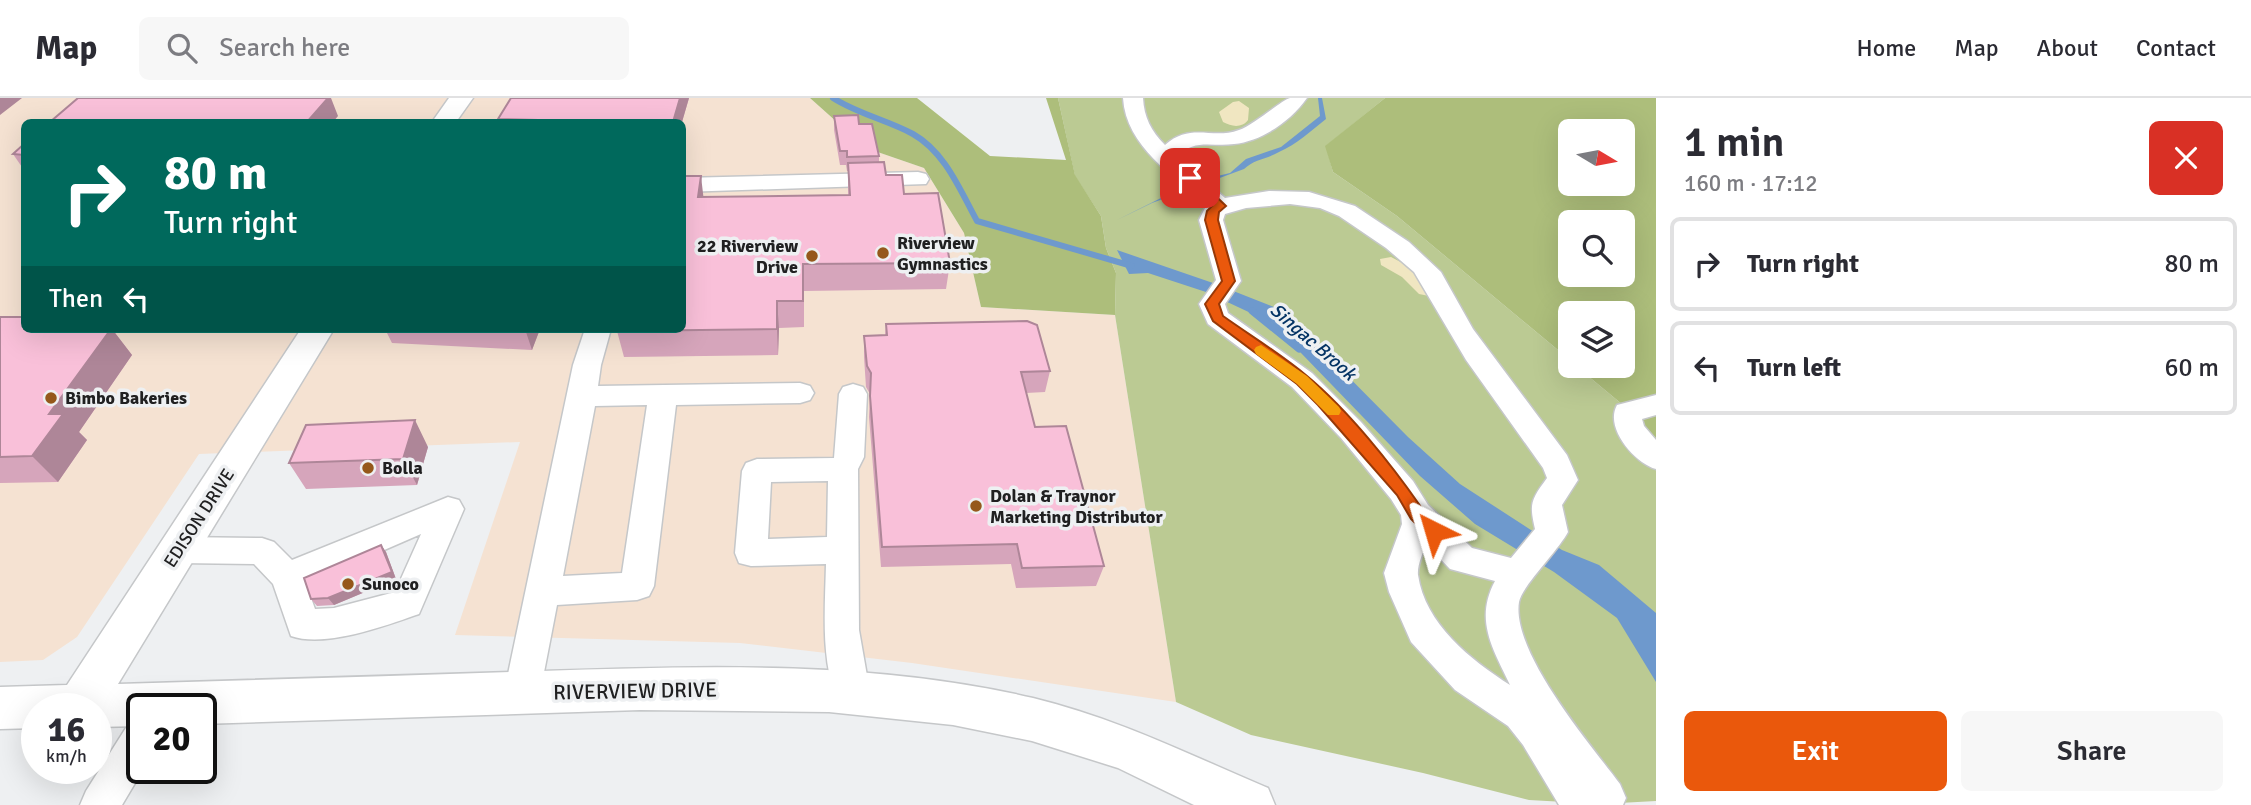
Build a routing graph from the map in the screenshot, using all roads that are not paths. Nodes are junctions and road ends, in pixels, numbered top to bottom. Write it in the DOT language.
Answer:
graph roads {
  1 [pos="460,98"];
  2 [pos="1133,98"];
  3 [pos="1297,98"];
  4 [pos="446,119"];
  5 [pos="1164,157"];
  6 [pos="918,179"];
  7 [pos="686,185"];
  8 [pos="1205,192"];
  9 [pos="315,333"];
  10 [pos="597,333"];
  11 [pos="800,393"];
  12 [pos="853,394"];
  13 [pos="663,395"];
  14 [pos="583,396"];
  15 [pos="1656,405"];
  16 [pos="1656,458"];
  17 [pos="843,469"];
  18 [pos="1417,514"];
  19 [pos="179,550"];
  20 [pos="842,550"];
  21 [pos="1523,570"];
  22 [pos="287,577"];
  23 [pos="543,592"];
  24 [pos="87,693"];
  25 [pos="522,693"];
  26 [pos="852,693"];
  27 [pos="21,707"];
  28 [pos="0,708"];
  29 [pos="217,712"];
  30 [pos="1535,717"];
  31 [pos="126,762"];
  32 [pos="1593,802"];
  33 [pos="100,805"];
  34 [pos="1251,805"];
  1 -- 4 [label="main road"];
  2 -- 5 [label="street"];
  3 -- 5 [label="street"];
  5 -- 8 [label="street"];
  6 -- 7 [label="street"];
  8 -- 18 [label="street"];
  8 -- 21 [label="street"];
  9 -- 19 [label="main road, EDISON DRIVE"];
  10 -- 14 [label="street"];
  11 -- 13 [label="street"];
  12 -- 17 [label="street"];
  13 -- 14 [label="street"];
  13 -- 23 [label="street"];
  14 -- 23 [label="street"];
  15 -- 16 [label="street"];
  17 -- 20 [label="street"];
  17 -- 20 [label="street"];
  18 -- 21 [label="street"];
  18 -- 30 [label="street"];
  19 -- 22 [label="street"];
  19 -- 24 [label="main road, EDISON DRIVE"];
  20 -- 26 [label="street"];
  21 -- 30 [label="street"];
  22 -- 22 [label="street"];
  23 -- 25 [label="street"];
  25 -- 26 [label="main road, RIVERVIEW DRIVE"];
  25 -- 29 [label="main road, RIVERVIEW DRIVE"];
  26 -- 34 [label="main road, RIVERVIEW DRIVE"];
  27 -- 28 [label="main road, RIVERVIEW DRIVE"];
  30 -- 32 [label="street"];
  31 -- 33 [label="street"];
}
